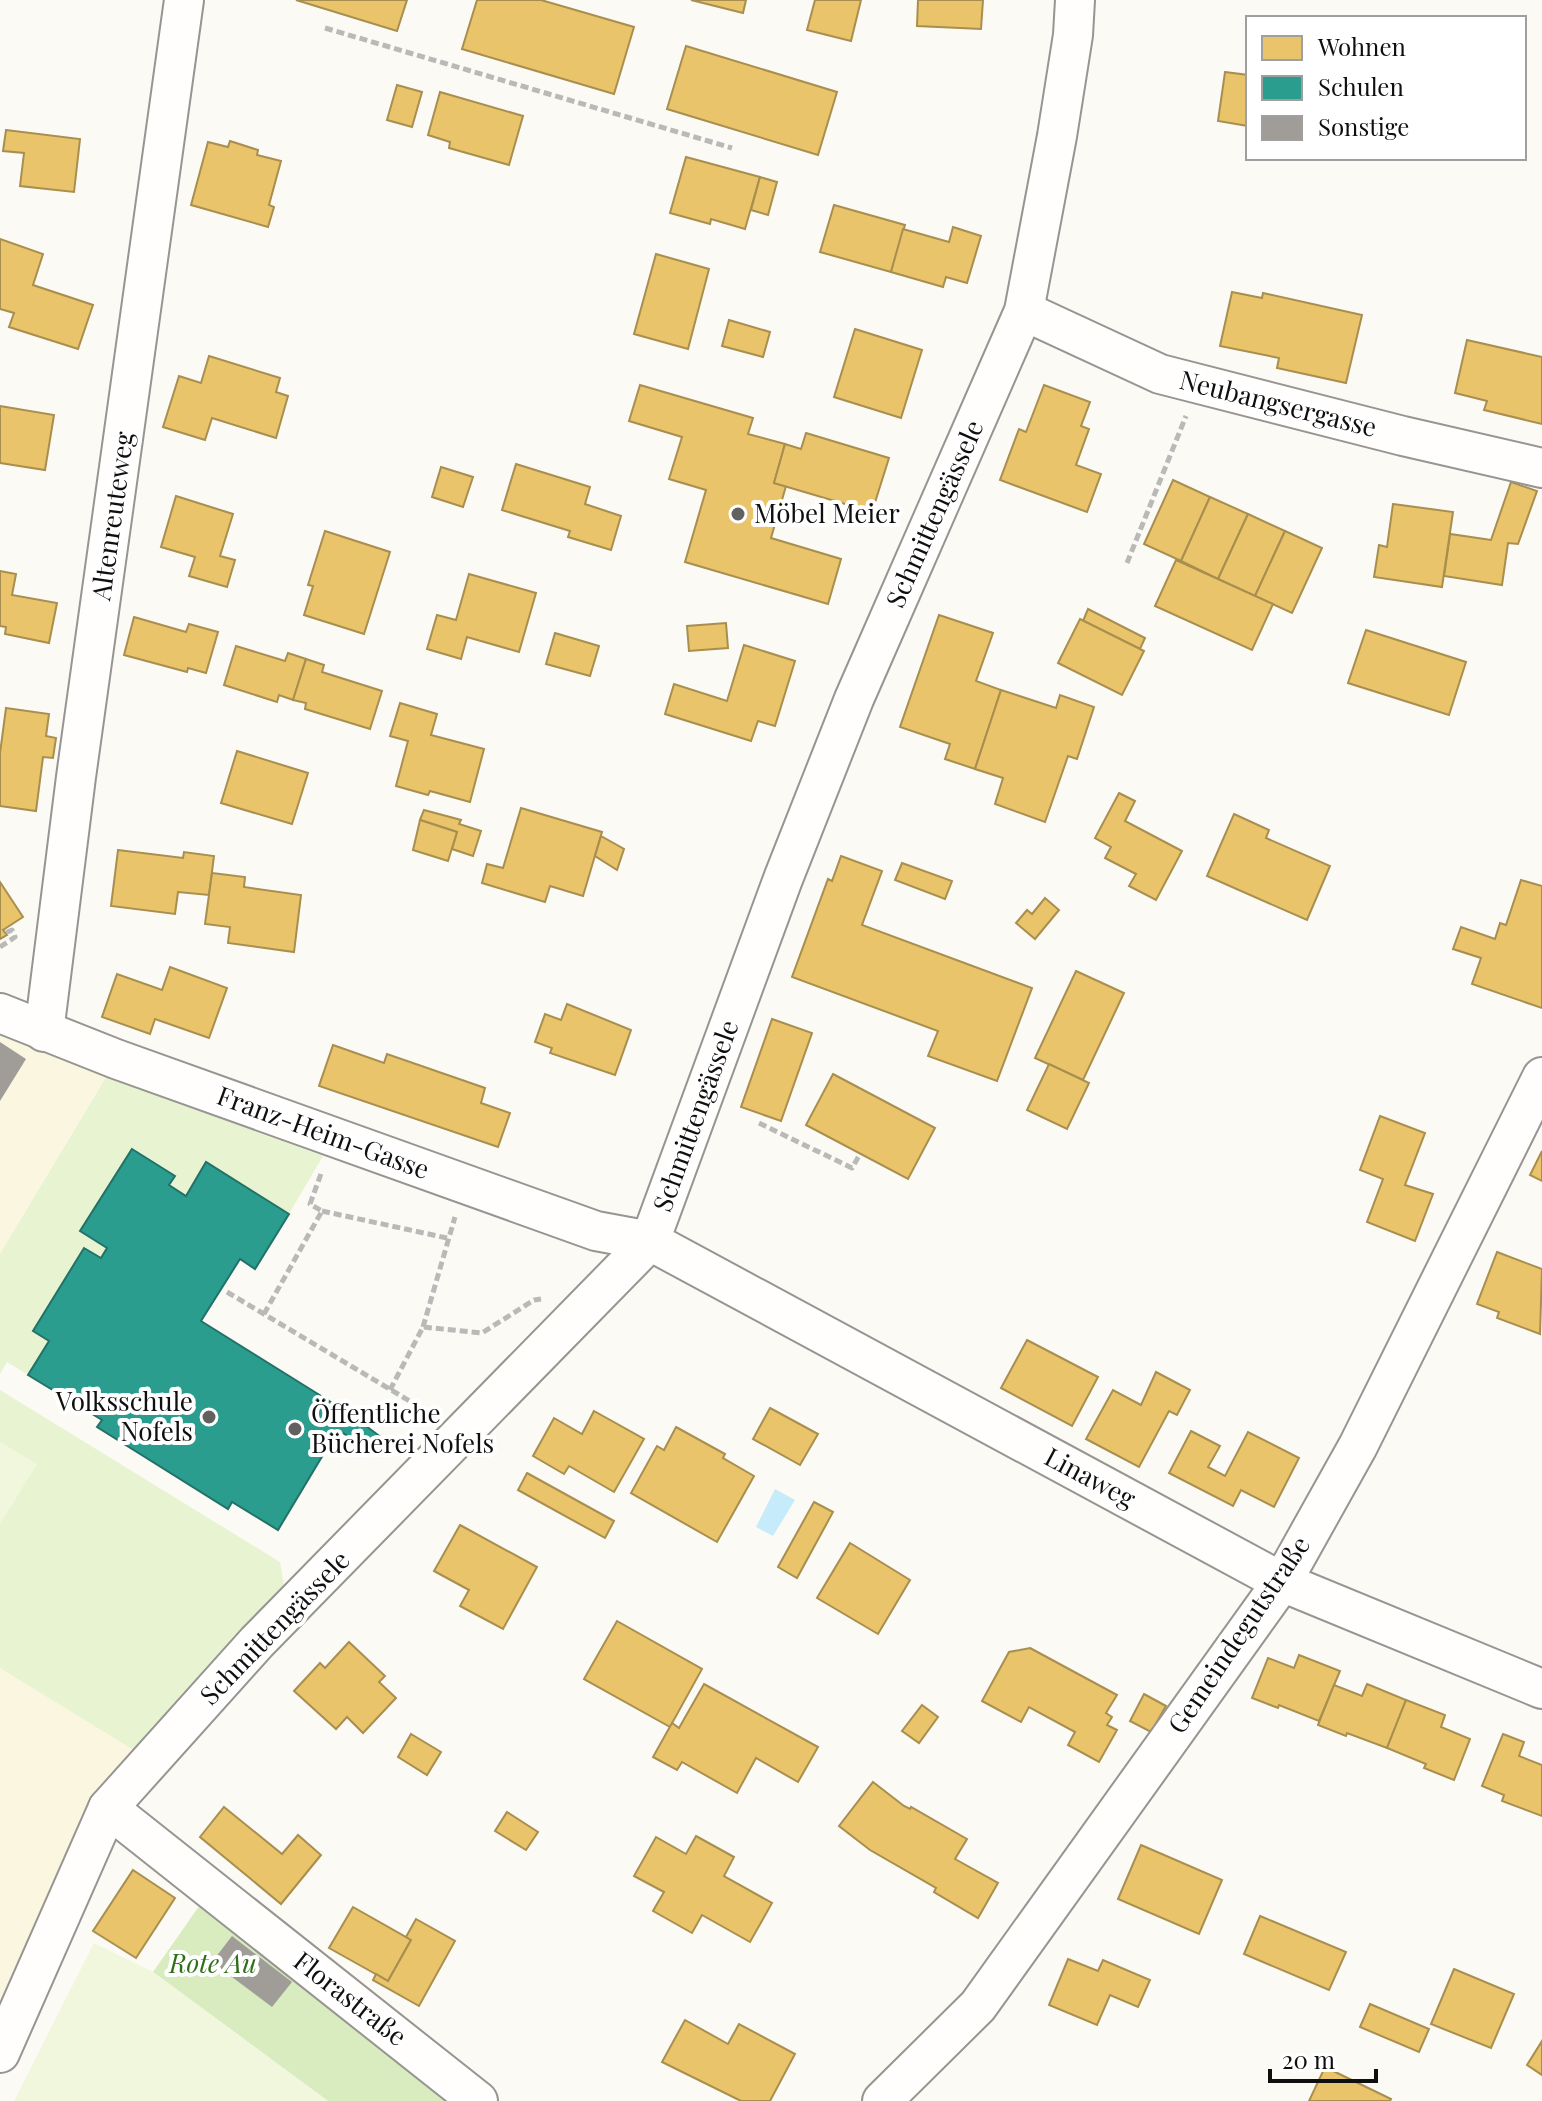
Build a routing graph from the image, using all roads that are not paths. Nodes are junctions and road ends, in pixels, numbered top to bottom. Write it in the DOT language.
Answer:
graph roads {
  1 [pos="184,0"];
  2 [pos="1075,0"];
  3 [pos="1024,311"];
  4 [pos="1542,468"];
  5 [pos="0,1013"];
  6 [pos="44,1032"];
  7 [pos="1542,1077"];
  8 [pos="650,1241"];
  9 [pos="1282,1582"];
  10 [pos="1542,1689"];
  11 [pos="108,1808"];
  12 [pos="0,2053"];
  13 [pos="478,2101"];
  14 [pos="882,2101"];
  1 -- 6 [label="street, Altenreuteweg"];
  2 -- 3 [label="street, Schmittengässele"];
  3 -- 4 [label="street, Neubangsergasse"];
  3 -- 8 [label="street, Schmittengässele"];
  5 -- 6 [label="street, Franz-Heim-Gasse"];
  6 -- 8 [label="street, Franz-Heim-Gasse"];
  7 -- 9 [label="street, Gemeindegutstraße"];
  8 -- 9 [label="street, Linaweg"];
  8 -- 11 [label="street, Schmittengässele"];
  9 -- 10 [label="street, Linaweg"];
  9 -- 14 [label="street, Gemeindegutstraße"];
  11 -- 12 [label="street, Schmittengässele"];
  11 -- 13 [label="street, Florastraße"];
}
